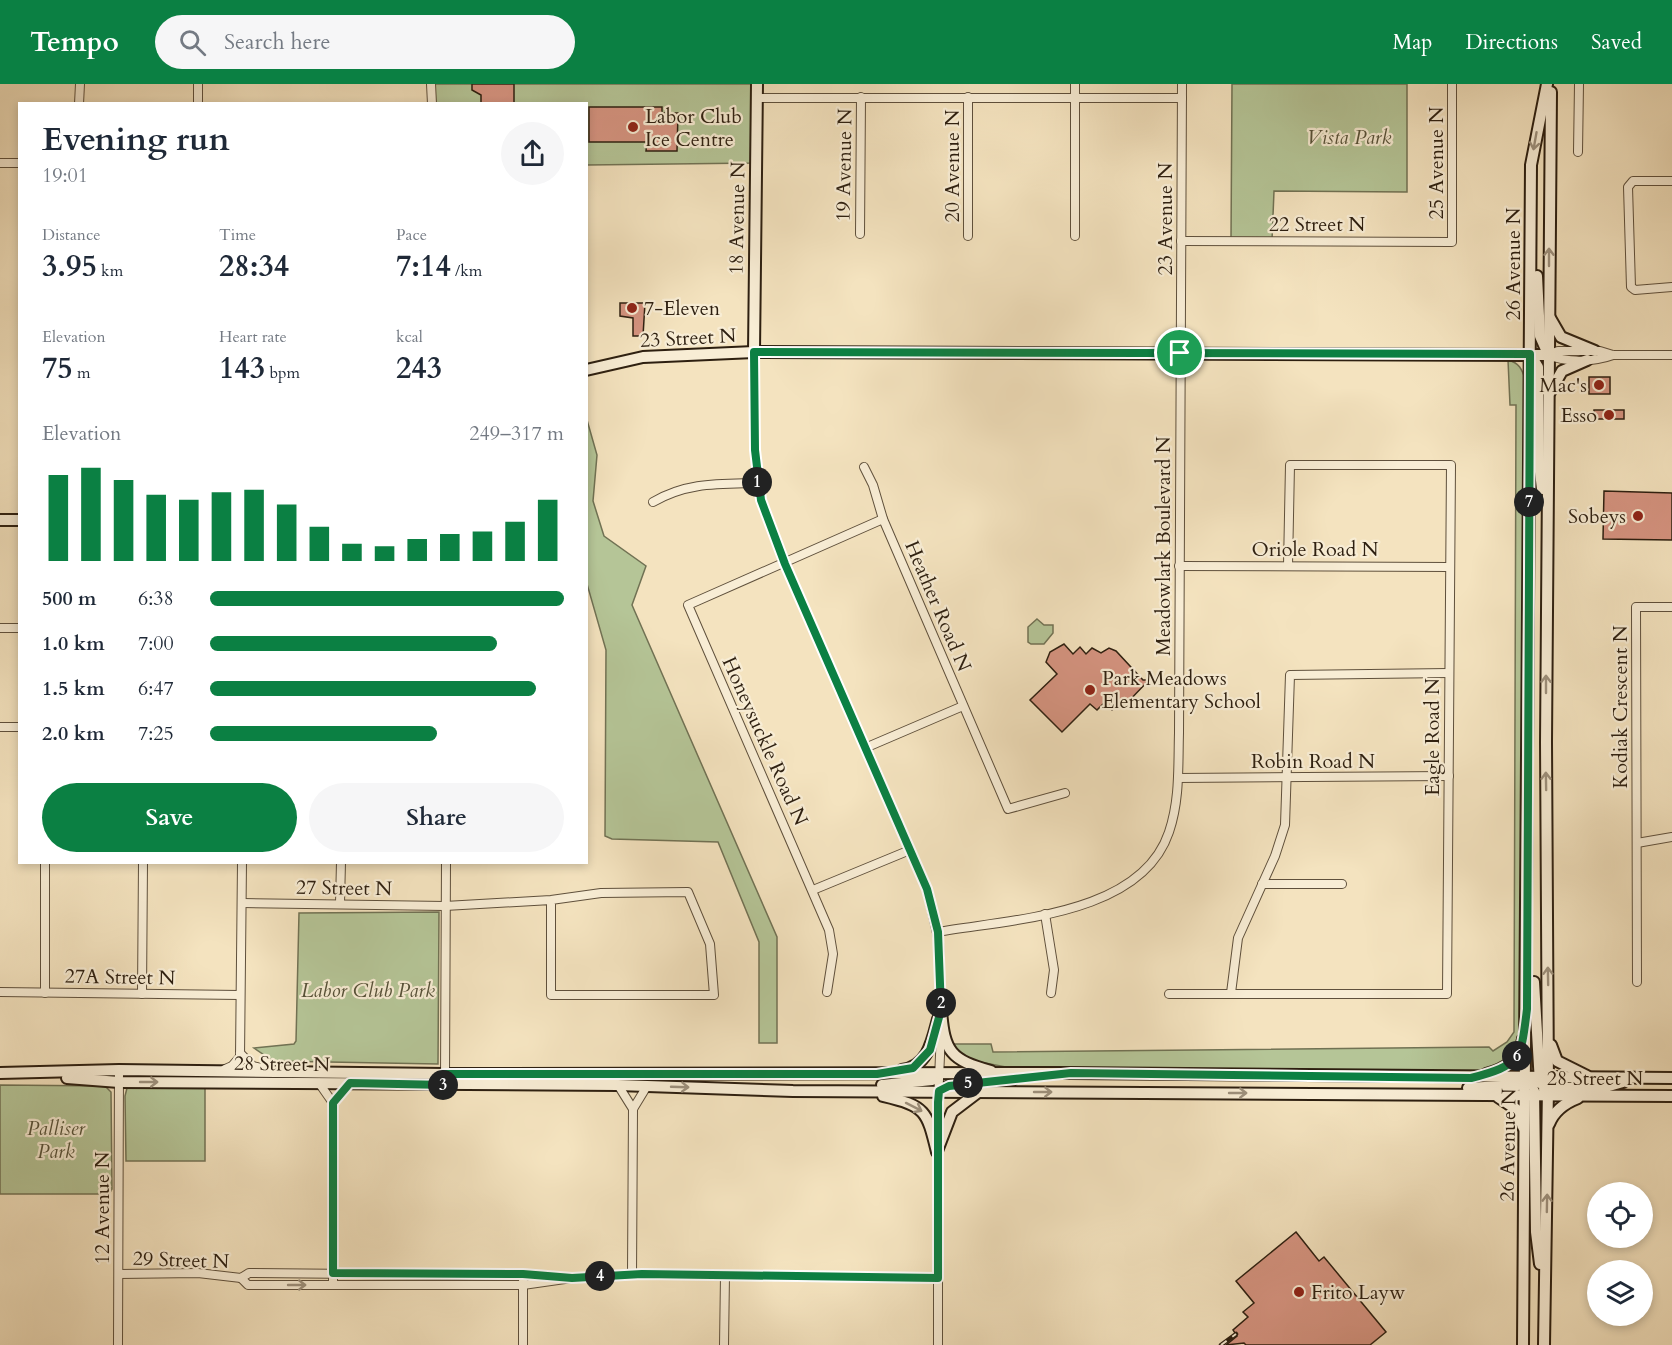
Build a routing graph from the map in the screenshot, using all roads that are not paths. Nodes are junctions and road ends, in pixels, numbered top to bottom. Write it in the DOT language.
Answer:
graph roads {
  1 [pos="80,84"];
  2 [pos="198,84"];
  3 [pos="431,84"];
  4 [pos="756,84"];
  5 [pos="1075,84"];
  6 [pos="1182,84"];
  7 [pos="1452,84"];
  8 [pos="1549,84"];
  9 [pos="1579,84"];
  10 [pos="861,97"];
  11 [pos="968,97"];
  12 [pos="757,98"];
  13 [pos="1075,98"];
  14 [pos="1182,98"];
  15 [pos="79,102"];
  16 [pos="198,102"];
  17 [pos="432,102"];
  18 [pos="1578,152"];
  19 [pos="0,163"];
  20 [pos="18,163"];
  21 [pos="1672,181"];
  22 [pos="1530,227"];
  23 [pos="860,234"];
  24 [pos="968,236"];
  25 [pos="1075,236"];
  26 [pos="1181,241"];
  27 [pos="1452,242"];
  28 [pos="1672,287"];
  29 [pos="1549,315"];
  30 [pos="754,352"];
  31 [pos="1180,353"];
  32 [pos="1530,354"];
  33 [pos="1548,355"];
  34 [pos="1591,355"];
  35 [pos="1672,356"];
  36 [pos="588,370"];
  37 [pos="1548,395"];
  38 [pos="864,467"];
  39 [pos="757,483"];
  40 [pos="653,502"];
  41 [pos="1547,508"];
  42 [pos="882,519"];
  43 [pos="0,520"];
  44 [pos="18,520"];
  45 [pos="785,564"];
  46 [pos="1179,566"];
  47 [pos="1288,566"];
  48 [pos="1450,567"];
  49 [pos="1672,607"];
  50 [pos="0,628"];
  51 [pos="18,628"];
  52 [pos="1449,673"];
  53 [pos="963,706"];
  54 [pos="18,727"];
  55 [pos="0,728"];
  56 [pos="866,747"];
  57 [pos="1449,776"];
  58 [pos="1178,778"];
  59 [pos="1287,778"];
  60 [pos="1065,793"];
  61 [pos="1672,837"];
  62 [pos="1637,843"];
  63 [pos="910,850"];
  64 [pos="45,864"];
  65 [pos="143,864"];
  66 [pos="242,864"];
  67 [pos="341,864"];
  68 [pos="446,864"];
  69 [pos="1262,884"];
  70 [pos="1342,884"];
  71 [pos="813,890"];
  72 [pos="551,900"];
  73 [pos="242,903"];
  74 [pos="340,903"];
  75 [pos="1528,904"];
  76 [pos="446,906"];
  77 [pos="1045,914"];
  78 [pos="938,932"];
  79 [pos="1637,981"];
  80 [pos="827,992"];
  81 [pos="0,993"];
  82 [pos="45,993"];
  83 [pos="1051,993"];
  84 [pos="1231,993"];
  85 [pos="142,994"];
  86 [pos="1169,994"];
  87 [pos="240,995"];
  88 [pos="1527,1009"];
  89 [pos="941,1010"];
  90 [pos="1549,1035"];
  91 [pos="240,1053"];
  92 [pos="274,1071"];
  93 [pos="215,1072"];
  94 [pos="3,1073"];
  95 [pos="1071,1073"];
  96 [pos="877,1074"];
  97 [pos="1005,1074"];
  98 [pos="940,1075"];
  99 [pos="119,1076"];
  100 [pos="1471,1078"];
  101 [pos="1593,1078"];
  102 [pos="1672,1078"];
  103 [pos="445,1079"];
  104 [pos="1638,1079"];
  105 [pos="319,1083"];
  106 [pos="350,1083"];
  107 [pos="618,1085"];
  108 [pos="647,1086"];
  109 [pos="1537,1087"];
  110 [pos="793,1091"];
  111 [pos="939,1091"];
  112 [pos="863,1092"];
  113 [pos="979,1092"];
  114 [pos="1412,1094"];
  115 [pos="1495,1095"];
  116 [pos="1587,1095"];
  117 [pos="1672,1096"];
  118 [pos="333,1103"];
  119 [pos="633,1109"];
  120 [pos="1548,1127"];
  121 [pos="1526,1143"];
  122 [pos="937,1152"];
  123 [pos="333,1273"];
  124 [pos="119,1274"];
  125 [pos="523,1274"];
  126 [pos="632,1274"];
  127 [pos="725,1275"];
  128 [pos="241,1278"];
  129 [pos="572,1278"];
  130 [pos="938,1278"];
  131 [pos="1524,1283"];
  132 [pos="333,1285"];
  133 [pos="523,1285"];
  134 [pos="1545,1309"];
  135 [pos="118,1345"];
  136 [pos="523,1345"];
  137 [pos="724,1345"];
  138 [pos="938,1345"];
  139 [pos="1524,1345"];
  140 [pos="1529,1345"];
  141 [pos="1544,1345"];
  1 -- 15 [label="street"];
  2 -- 16 [label="street"];
  3 -- 17 [label="street"];
  4 -- 12 [label="main road, 18 Avenue N"];
  5 -- 13 [label="street"];
  6 -- 14 [label="street, 23 Avenue N"];
  7 -- 27 [label="street, 25 Avenue N"];
  8 -- 22 [label="main road, 26 Avenue N, one-way"];
  29 -- 8 [label="main road, 26 Avenue N, one-way"];
  9 -- 18 [label="street"];
  10 -- 11 [label="street"];
  10 -- 12 [label="street"];
  10 -- 23 [label="street, 19 Avenue N"];
  11 -- 13 [label="street"];
  11 -- 24 [label="street, 20 Avenue N"];
  12 -- 30 [label="main road, 18 Avenue N"];
  13 -- 14 [label="street"];
  13 -- 25 [label="street"];
  14 -- 26 [label="street, 23 Avenue N"];
  19 -- 20 [label="street"];
  21 -- 28 [label="street"];
  22 -- 32 [label="main road, 26 Avenue N"];
  22 -- 33 [label="main road"];
  26 -- 27 [label="street, 22 Street N"];
  26 -- 31 [label="street, 23 Avenue N"];
  29 -- 33 [label="main road, 26 Avenue N"];
  29 -- 34 [label="main road"];
  30 -- 31 [label="main road, 23 Street N"];
  30 -- 36 [label="main road, 23 Street N"];
  30 -- 39 [label="street"];
  31 -- 32 [label="main road, 23 Street N"];
  31 -- 46 [label="street, Meadowlark Boulevard N"];
  32 -- 33 [label="main road, 23 Street N"];
  32 -- 41 [label="main road"];
  32 -- 75 [label="main road, 26 Avenue N"];
  33 -- 34 [label="street, 23 Street N"];
  33 -- 37 [label="main road, 26 Avenue N"];
  34 -- 35 [label="street, 23 Street N"];
  34 -- 37 [label="main road"];
  37 -- 41 [label="main road, 26 Avenue N"];
  38 -- 42 [label="street, Heather Road N"];
  39 -- 40 [label="street"];
  39 -- 45 [label="street"];
  90 -- 41 [label="main road, 26 Avenue N, one-way"];
  42 -- 45 [label="street"];
  42 -- 53 [label="street, Heather Road N"];
  43 -- 44 [label="main road"];
  45 -- 56 [label="street"];
  45 -- 71 [label="street, Honeysuckle Road N"];
  46 -- 47 [label="street, Oriole Road N"];
  46 -- 58 [label="street, Meadowlark Boulevard N"];
  47 -- 48 [label="street, Oriole Road N"];
  47 -- 48 [label="street, Eagle Road N"];
  48 -- 52 [label="street, Eagle Road N"];
  49 -- 62 [label="street, Kodiak Crescent N"];
  50 -- 51 [label="street"];
  52 -- 57 [label="street, Eagle Road N"];
  52 -- 59 [label="street"];
  53 -- 56 [label="street"];
  53 -- 60 [label="street, Heather Road N"];
  54 -- 55 [label="street"];
  56 -- 63 [label="street"];
  57 -- 59 [label="street, Robin Road N"];
  57 -- 84 [label="street, Eagle Road N"];
  58 -- 59 [label="street, Robin Road N"];
  58 -- 77 [label="street, Meadowlark Boulevard N"];
  59 -- 69 [label="street"];
  61 -- 62 [label="street"];
  62 -- 79 [label="street, Kodiak Crescent N"];
  63 -- 71 [label="street"];
  63 -- 78 [label="street"];
  64 -- 82 [label="street"];
  65 -- 85 [label="street"];
  66 -- 73 [label="street"];
  67 -- 74 [label="street"];
  68 -- 76 [label="street"];
  69 -- 70 [label="street"];
  69 -- 84 [label="street"];
  71 -- 80 [label="street, Honeysuckle Road N"];
  72 -- 72 [label="street, 27 Street N"];
  72 -- 76 [label="street, 27 Street N"];
  73 -- 74 [label="street, 27 Street N"];
  73 -- 87 [label="street"];
  74 -- 76 [label="street, 27 Street N"];
  75 -- 88 [label="main road, 26 Avenue N"];
  75 -- 109 [label="main road"];
  76 -- 103 [label="street"];
  77 -- 78 [label="street, Meadowlark Boulevard N"];
  77 -- 83 [label="street"];
  78 -- 89 [label="street"];
  81 -- 82 [label="street, 27A Street N"];
  82 -- 85 [label="street, 27A Street N"];
  84 -- 86 [label="street, Eagle Road N"];
  85 -- 87 [label="street, 27A Street N"];
  87 -- 91 [label="street"];
  88 -- 100 [label="main road"];
  88 -- 109 [label="main road, 26 Avenue N"];
  89 -- 96 [label="main road"];
  89 -- 97 [label="main road"];
  89 -- 98 [label="street"];
  90 -- 101 [label="main road"];
  90 -- 109 [label="main road, 26 Avenue N"];
  91 -- 92 [label="street"];
  91 -- 93 [label="street"];
  92 -- 93 [label="main road, 28 Street N"];
  92 -- 103 [label="main road, 28 Street N"];
  93 -- 99 [label="main road, 28 Street N"];
  94 -- 99 [label="main road, 28 Street N"];
  95 -- 97 [label="main road, 28 Street N"];
  95 -- 100 [label="main road, 28 Street N"];
  95 -- 111 [label="main road"];
  96 -- 98 [label="main road, 28 Street N"];
  96 -- 103 [label="main road, 28 Street N"];
  97 -- 98 [label="main road, 28 Street N"];
  98 -- 110 [label="main road"];
  98 -- 111 [label="street"];
  99 -- 105 [label="main road, 28 Street N, one-way"];
  99 -- 124 [label="street, 12 Avenue N"];
  100 -- 109 [label="main road, 28 Street N"];
  101 -- 104 [label="main road, 28 Street N"];
  101 -- 109 [label="main road, 28 Street N"];
  102 -- 104 [label="main road, 28 Street N"];
  103 -- 106 [label="main road, 28 Street N"];
  103 -- 107 [label="main road, 28 Street N"];
  104 -- 109 [label="main road"];
  105 -- 106 [label="main road, 28 Street N"];
  105 -- 118 [label="street"];
  106 -- 118 [label="street"];
  107 -- 108 [label="main road, 28 Street N"];
  107 -- 119 [label="street"];
  108 -- 110 [label="main road, 28 Street N, one-way"];
  108 -- 119 [label="street"];
  109 -- 114 [label="main road"];
  109 -- 115 [label="main road, 28 Street N"];
  109 -- 116 [label="main road, 28 Street N"];
  109 -- 120 [label="main road, 26 Avenue N"];
  109 -- 121 [label="main road, 26 Avenue N"];
  109 -- 134 [label="main road"];
  110 -- 112 [label="main road, 28 Street N"];
  111 -- 112 [label="main road, 28 Street N"];
  111 -- 113 [label="main road, 28 Street N"];
  111 -- 122 [label="street"];
  112 -- 122 [label="main road, one-way"];
  113 -- 114 [label="main road, 28 Street N, one-way"];
  113 -- 122 [label="main road"];
  114 -- 115 [label="main road, 28 Street N"];
  115 -- 121 [label="main road"];
  116 -- 117 [label="main road, 28 Street N"];
  116 -- 120 [label="main road"];
  118 -- 123 [label="street"];
  119 -- 126 [label="street"];
  134 -- 120 [label="main road, 26 Avenue N, one-way"];
  121 -- 131 [label="main road, 26 Avenue N"];
  122 -- 130 [label="street"];
  123 -- 125 [label="street"];
  123 -- 128 [label="street"];
  123 -- 132 [label="street"];
  124 -- 128 [label="street, 29 Street N"];
  124 -- 135 [label="street, 12 Avenue N"];
  125 -- 129 [label="street"];
  125 -- 133 [label="street"];
  126 -- 127 [label="street"];
  126 -- 129 [label="street"];
  127 -- 130 [label="street"];
  127 -- 137 [label="street"];
  128 -- 132 [label="street, one-way"];
  129 -- 133 [label="street"];
  130 -- 138 [label="street"];
  131 -- 139 [label="main road, 26 Avenue N"];
  131 -- 140 [label="main road"];
  132 -- 133 [label="street"];
  133 -- 136 [label="street"];
  134 -- 141 [label="main road, 26 Avenue N"];
}
